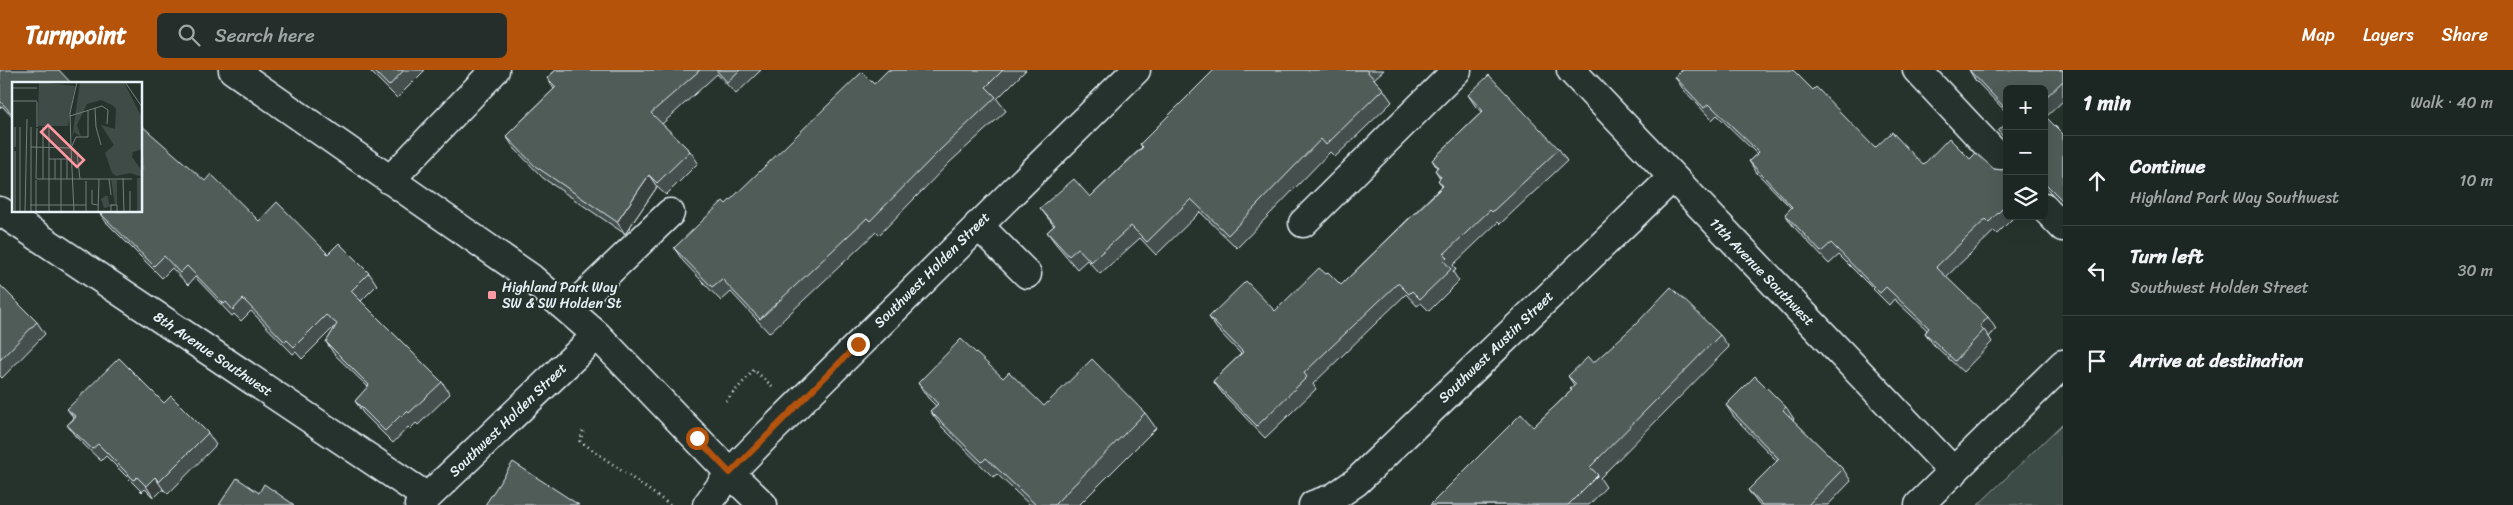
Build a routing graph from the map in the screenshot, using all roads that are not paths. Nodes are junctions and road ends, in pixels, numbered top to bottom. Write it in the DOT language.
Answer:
graph roads {
  1 [pos="233,70"];
  2 [pos="495,70"];
  3 [pos="1136,70"];
  4 [pos="1458,70"];
  5 [pos="1571,70"];
  6 [pos="1917,70"];
  7 [pos="2003,162"];
  8 [pos="1672,178"];
  9 [pos="390,180"];
  10 [pos="0,211"];
  11 [pos="2048,211"];
  12 [pos="670,213"];
  13 [pos="1303,222"];
  14 [pos="978,225"];
  15 [pos="2063,227"];
  16 [pos="1027,274"];
  17 [pos="570,309"];
  18 [pos="597,335"];
  19 [pos="2063,364"];
  20 [pos="1954,472"];
  21 [pos="730,473"];
  22 [pos="423,501"];
  23 [pos="707,505"];
  24 [pos="763,505"];
  25 [pos="1313,505"];
  26 [pos="1919,505"];
  1 -- 9 [label="street"];
  2 -- 9 [label="street"];
  3 -- 14 [label="street, Southwest Holden Street"];
  4 -- 13 [label="street"];
  5 -- 8 [label="street, 11th Avenue Southwest"];
  6 -- 7 [label="street"];
  8 -- 20 [label="street, 11th Avenue Southwest"];
  8 -- 25 [label="street, Southwest Austin Street"];
  9 -- 17 [label="street"];
  10 -- 22 [label="street, 8th Avenue Southwest"];
  11 -- 15 [label="street"];
  12 -- 17 [label="street"];
  14 -- 16 [label="street"];
  14 -- 21 [label="street, Southwest Holden Street"];
  17 -- 18 [label="street"];
  18 -- 21 [label="street"];
  18 -- 22 [label="street, Southwest Holden Street"];
  19 -- 20 [label="street"];
  20 -- 26 [label="street"];
  21 -- 23 [label="street"];
  21 -- 24 [label="street"];
}
